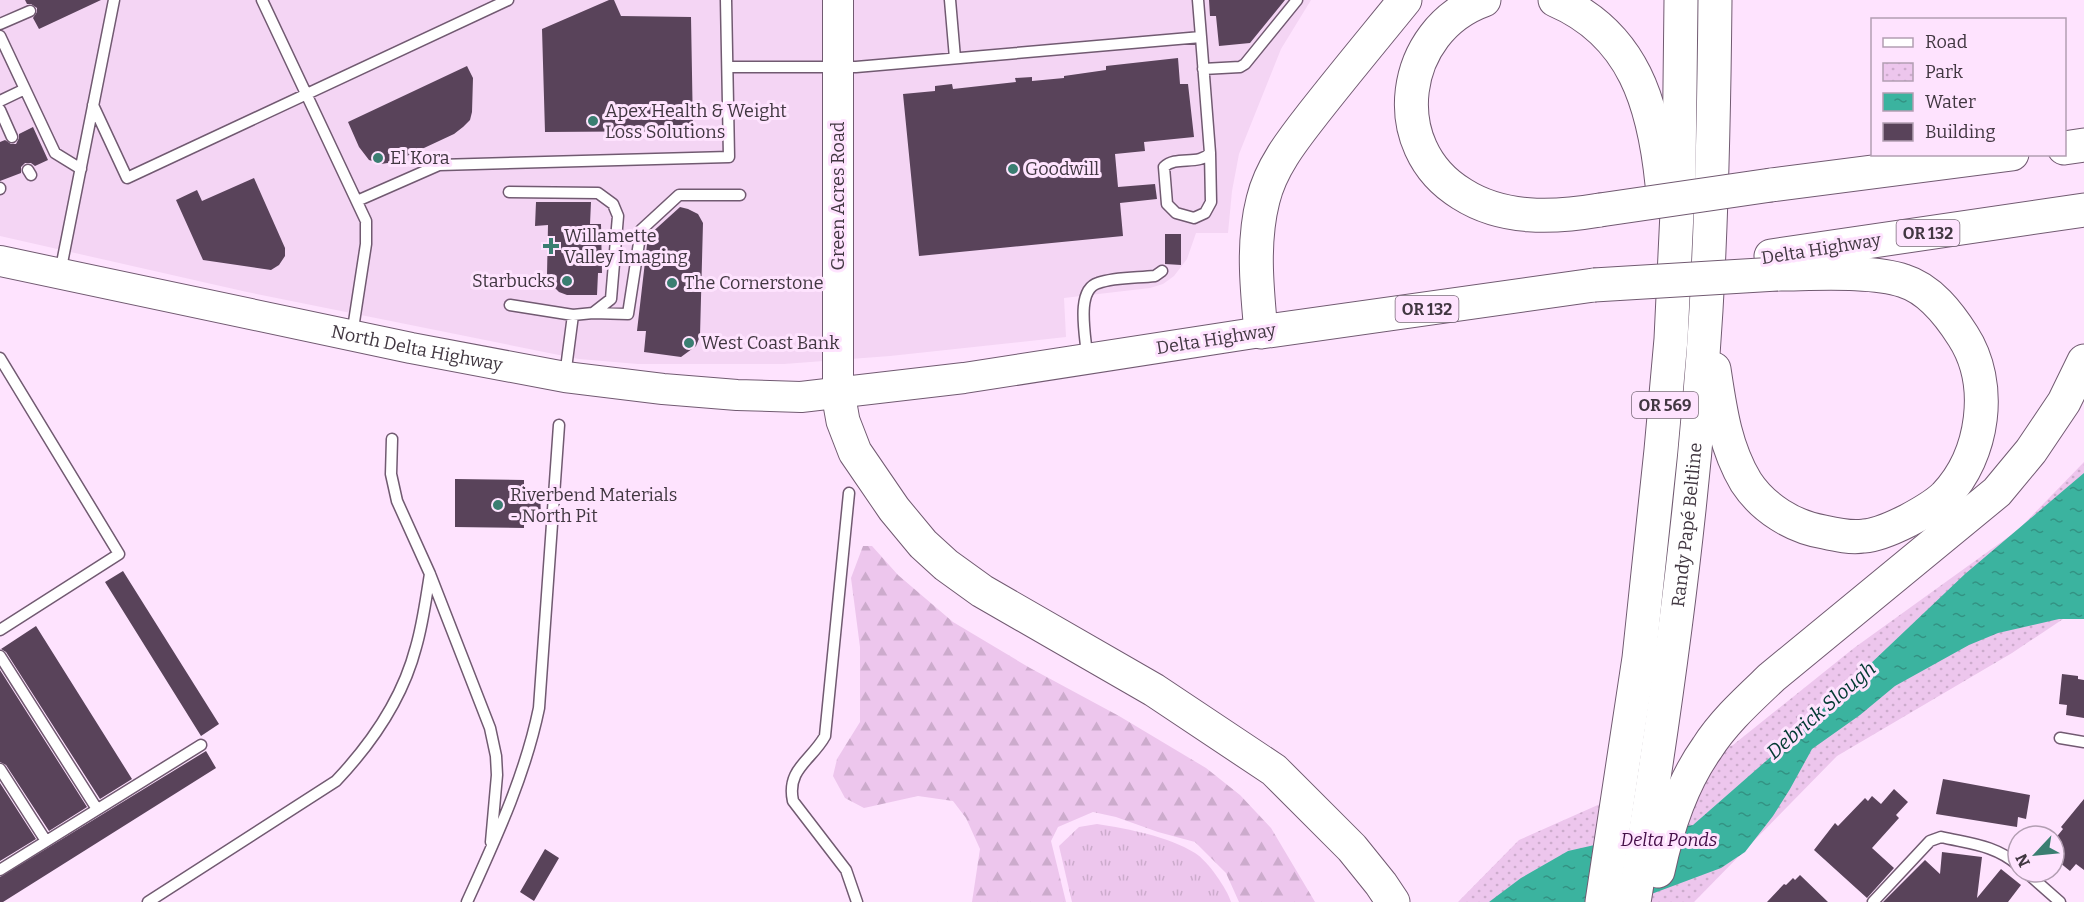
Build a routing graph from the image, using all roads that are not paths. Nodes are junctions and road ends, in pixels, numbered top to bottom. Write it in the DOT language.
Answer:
graph roads {
  1 [pos="114,0"];
  2 [pos="262,0"];
  3 [pos="508,0"];
  4 [pos="726,0"];
  5 [pos="838,0"];
  6 [pos="950,0"];
  7 [pos="1198,0"];
  8 [pos="1297,0"];
  9 [pos="1405,0"];
  10 [pos="1484,0"];
  11 [pos="1555,0"];
  12 [pos="1681,0"];
  13 [pos="1715,0"];
  14 [pos="30,11"];
  15 [pos="0,24"];
  16 [pos="0,36"];
  17 [pos="1201,37"];
  18 [pos="956,58"];
  19 [pos="729,67"];
  20 [pos="838,68"];
  21 [pos="1203,69"];
  22 [pos="25,89"];
  23 [pos="307,95"];
  24 [pos="0,101"];
  25 [pos="93,105"];
  26 [pos="0,110"];
  27 [pos="12,136"];
  28 [pos="2084,145"];
  29 [pos="2066,148"];
  30 [pos="1210,153"];
  31 [pos="1996,156"];
  32 [pos="81,169"];
  33 [pos="510,192"];
  34 [pos="740,195"];
  35 [pos="357,201"];
  36 [pos="2084,210"];
  37 [pos="2084,229"];
  38 [pos="0,261"];
  39 [pos="1774,265"];
  40 [pos="1162,271"];
  41 [pos="60,273"];
  42 [pos="510,305"];
  43 [pos="1706,310"];
  44 [pos="594,313"];
  45 [pos="573,315"];
  46 [pos="1261,332"];
  47 [pos="352,335"];
  48 [pos="1671,339"];
  49 [pos="0,358"];
  50 [pos="1088,360"];
  51 [pos="2084,361"];
  52 [pos="565,376"];
  53 [pos="838,393"];
  54 [pos="559,425"];
  55 [pos="392,439"];
  56 [pos="849,493"];
  57 [pos="430,574"];
  58 [pos="0,630"];
  59 [pos="0,656"];
  60 [pos="2060,738"];
  61 [pos="2084,742"];
  62 [pos="201,745"];
  63 [pos="0,769"];
  64 [pos="98,809"];
  65 [pos="45,842"];
  66 [pos="490,852"];
  67 [pos="2006,855"];
  68 [pos="0,870"];
  69 [pos="2040,884"];
  70 [pos="165,891"];
  71 [pos="148,902"];
  72 [pos="172,902"];
  73 [pos="467,902"];
  74 [pos="857,902"];
  75 [pos="1393,902"];
  76 [pos="1602,902"];
  77 [pos="1634,902"];
  78 [pos="1651,902"];
  79 [pos="1873,902"];
  80 [pos="2060,902"];
  1 -- 25 [label="lane"];
  2 -- 23 [label="lane"];
  3 -- 23 [label="lane"];
  4 -- 19 [label="lane"];
  5 -- 20 [label="street, Green Acres Road"];
  6 -- 18 [label="lane"];
  7 -- 17 [label="lane"];
  8 -- 21 [label="lane"];
  9 -- 46 [label="highway"];
  10 -- 31 [label="highway, bridge"];
  11 -- 48 [label="highway"];
  12 -- 48 [label="highway, Randy Papé Beltline / OR 569"];
  13 -- 43 [label="highway, Randy Papé Beltline / OR 569"];
  14 -- 15 [label="lane"];
  16 -- 22 [label="lane"];
  17 -- 18 [label="lane"];
  17 -- 21 [label="lane"];
  18 -- 20 [label="lane"];
  19 -- 20 [label="lane"];
  19 -- 35 [label="lane"];
  20 -- 53 [label="street, Green Acres Road"];
  21 -- 30 [label="lane"];
  22 -- 24 [label="lane"];
  22 -- 32 [label="lane"];
  23 -- 25 [label="lane"];
  23 -- 35 [label="lane"];
  25 -- 32 [label="lane"];
  26 -- 27 [label="lane"];
  28 -- 29 [label="highway"];
  30 -- 30 [label="lane"];
  32 -- 41 [label="lane"];
  33 -- 44 [label="lane"];
  34 -- 44 [label="lane"];
  35 -- 47 [label="lane"];
  36 -- 39 [label="highway, Delta Highway / OR 132"];
  37 -- 39 [label="highway, Delta Highway / OR 132"];
  38 -- 41 [label="street, North Delta Highway"];
  39 -- 43 [label="highway"];
  39 -- 46 [label="highway, Delta Highway / OR 132, bridge"];
  40 -- 50 [label="lane"];
  41 -- 47 [label="street, North Delta Highway"];
  42 -- 45 [label="lane"];
  43 -- 77 [label="highway, Randy Papé Beltline / OR 569"];
  44 -- 45 [label="lane"];
  45 -- 52 [label="lane"];
  46 -- 50 [label="street, Delta Highway / OR 132"];
  47 -- 52 [label="street, North Delta Highway"];
  48 -- 76 [label="highway, Randy Papé Beltline / OR 569"];
  49 -- 58 [label="lane"];
  50 -- 53 [label="street, Delta Highway / OR 132"];
  51 -- 78 [label="highway"];
  52 -- 53 [label="street, North Delta Highway"];
  53 -- 75 [label="highway"];
  54 -- 66 [label="lane"];
  55 -- 57 [label="lane"];
  56 -- 74 [label="lane"];
  57 -- 66 [label="lane"];
  57 -- 70 [label="lane"];
  59 -- 64 [label="lane"];
  60 -- 61 [label="lane"];
  62 -- 64 [label="lane"];
  63 -- 65 [label="lane"];
  64 -- 65 [label="lane"];
  65 -- 68 [label="lane"];
  66 -- 73 [label="lane"];
  67 -- 79 [label="lane"];
  69 -- 80 [label="lane"];
  70 -- 71 [label="lane"];
  70 -- 72 [label="lane"];
}
